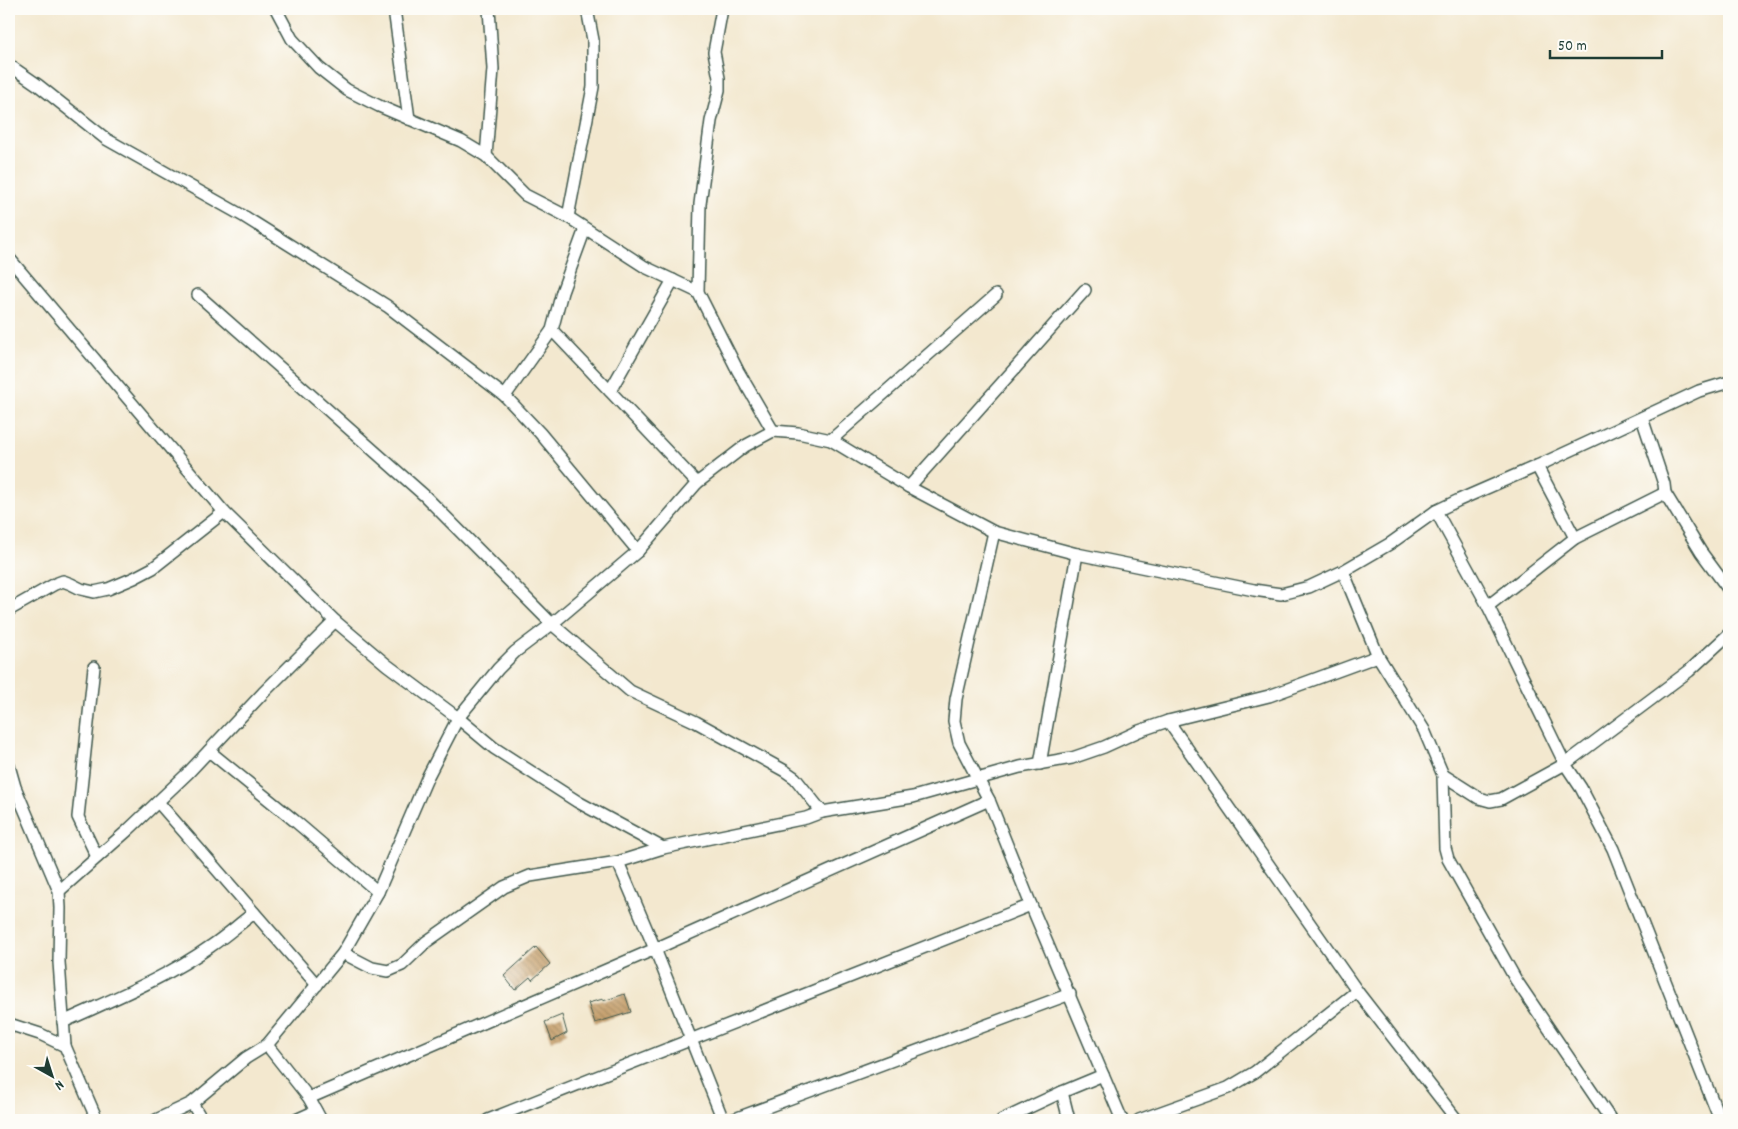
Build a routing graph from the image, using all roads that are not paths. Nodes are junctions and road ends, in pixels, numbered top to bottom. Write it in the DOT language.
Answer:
graph roads {
  1 [pos="276,9"];
  2 [pos="394,9"];
  3 [pos="490,9"];
  4 [pos="587,9"];
  5 [pos="722,9"];
  6 [pos="9,65"];
  7 [pos="409,119"];
  8 [pos="486,156"];
  9 [pos="568,217"];
  10 [pos="585,230"];
  11 [pos="9,258"];
  12 [pos="673,280"];
  13 [pos="1085,290"];
  14 [pos="698,292"];
  15 [pos="198,294"];
  16 [pos="996,295"];
  17 [pos="552,330"];
  18 [pos="1729,382"];
  19 [pos="610,391"];
  20 [pos="505,396"];
  21 [pos="1642,418"];
  22 [pos="773,431"];
  23 [pos="831,440"];
  24 [pos="1537,466"];
  25 [pos="697,484"];
  26 [pos="909,487"];
  27 [pos="1665,493"];
  28 [pos="1436,511"];
  29 [pos="224,512"];
  30 [pos="994,532"];
  31 [pos="1575,538"];
  32 [pos="638,551"];
  33 [pos="1077,554"];
  34 [pos="1343,571"];
  35 [pos="1729,590"];
  36 [pos="1488,606"];
  37 [pos="9,610"];
  38 [pos="335,621"];
  39 [pos="552,624"];
  40 [pos="1729,634"];
  41 [pos="1378,656"];
  42 [pos="94,666"];
  43 [pos="458,718"];
  44 [pos="1168,721"];
  45 [pos="209,751"];
  46 [pos="1040,764"];
  47 [pos="1565,764"];
  48 [pos="9,766"];
  49 [pos="1443,775"];
  50 [pos="978,779"];
  51 [pos="989,800"];
  52 [pos="158,802"];
  53 [pos="822,812"];
  54 [pos="663,848"];
  55 [pos="97,856"];
  56 [pos="618,862"];
  57 [pos="59,891"];
  58 [pos="378,892"];
  59 [pos="1031,905"];
  60 [pos="254,913"];
  61 [pos="655,949"];
  62 [pos="343,953"];
  63 [pos="316,985"];
  64 [pos="1357,991"];
  65 [pos="1070,994"];
  66 [pos="63,1022"];
  67 [pos="9,1024"];
  68 [pos="691,1040"];
  69 [pos="267,1045"];
  70 [pos="65,1046"];
  71 [pos="1103,1076"];
  72 [pos="1062,1092"];
  73 [pos="309,1098"];
  74 [pos="192,1104"];
  75 [pos="319,1116"];
  76 [pos="97,1120"];
  77 [pos="156,1120"];
  78 [pos="202,1120"];
  79 [pos="296,1120"];
  80 [pos="492,1120"];
  81 [pos="723,1120"];
  82 [pos="732,1120"];
  83 [pos="1002,1120"];
  84 [pos="1069,1120"];
  85 [pos="1122,1120"];
  86 [pos="1139,1120"];
  87 [pos="1457,1120"];
  88 [pos="1610,1120"];
  89 [pos="1720,1120"];
  1 -- 7 [label="street"];
  2 -- 7 [label="street"];
  3 -- 8 [label="street"];
  4 -- 9 [label="street"];
  5 -- 14 [label="street"];
  6 -- 20 [label="street"];
  7 -- 8 [label="street"];
  8 -- 9 [label="street"];
  9 -- 10 [label="street"];
  10 -- 12 [label="street"];
  10 -- 17 [label="street"];
  11 -- 29 [label="street"];
  12 -- 14 [label="street"];
  12 -- 19 [label="street"];
  13 -- 26 [label="street"];
  14 -- 22 [label="street"];
  15 -- 39 [label="street"];
  16 -- 23 [label="street"];
  17 -- 19 [label="street"];
  17 -- 20 [label="street"];
  18 -- 21 [label="street"];
  19 -- 25 [label="street"];
  20 -- 32 [label="street"];
  21 -- 24 [label="street"];
  21 -- 27 [label="street"];
  22 -- 23 [label="street"];
  22 -- 25 [label="street"];
  23 -- 26 [label="street"];
  24 -- 28 [label="street"];
  24 -- 31 [label="street"];
  25 -- 32 [label="street"];
  26 -- 30 [label="street"];
  27 -- 31 [label="street"];
  27 -- 35 [label="street"];
  28 -- 34 [label="street"];
  28 -- 36 [label="street"];
  29 -- 37 [label="street"];
  29 -- 38 [label="street"];
  30 -- 33 [label="street"];
  30 -- 50 [label="street"];
  31 -- 36 [label="street"];
  32 -- 39 [label="street"];
  33 -- 34 [label="street"];
  33 -- 46 [label="street"];
  34 -- 41 [label="street"];
  36 -- 47 [label="street"];
  38 -- 43 [label="street"];
  38 -- 45 [label="street"];
  39 -- 43 [label="street"];
  39 -- 53 [label="street"];
  40 -- 47 [label="street"];
  41 -- 44 [label="street"];
  41 -- 49 [label="street"];
  42 -- 55 [label="street"];
  43 -- 54 [label="street"];
  43 -- 58 [label="street"];
  44 -- 46 [label="street"];
  44 -- 64 [label="street"];
  45 -- 52 [label="street"];
  45 -- 58 [label="street"];
  46 -- 50 [label="street"];
  47 -- 49 [label="street"];
  47 -- 89 [label="street"];
  48 -- 57 [label="street"];
  49 -- 88 [label="street"];
  50 -- 51 [label="street"];
  50 -- 53 [label="street"];
  51 -- 59 [label="street"];
  51 -- 61 [label="street"];
  52 -- 55 [label="street"];
  52 -- 60 [label="street"];
  53 -- 54 [label="street"];
  54 -- 56 [label="street"];
  55 -- 57 [label="street"];
  56 -- 61 [label="street"];
  56 -- 62 [label="street"];
  57 -- 66 [label="street"];
  58 -- 62 [label="street"];
  59 -- 65 [label="street"];
  59 -- 68 [label="street"];
  60 -- 63 [label="street"];
  60 -- 66 [label="street"];
  61 -- 68 [label="street"];
  61 -- 73 [label="street"];
  62 -- 63 [label="street"];
  63 -- 69 [label="street"];
  64 -- 86 [label="street"];
  64 -- 87 [label="street"];
  65 -- 71 [label="street"];
  65 -- 82 [label="street"];
  66 -- 70 [label="street"];
  67 -- 70 [label="street"];
  68 -- 80 [label="street"];
  68 -- 81 [label="street"];
  69 -- 73 [label="street"];
  69 -- 74 [label="street"];
  70 -- 76 [label="street"];
  71 -- 72 [label="street"];
  71 -- 85 [label="street"];
  72 -- 83 [label="street"];
  72 -- 84 [label="street"];
  73 -- 75 [label="street"];
  74 -- 77 [label="street"];
  74 -- 78 [label="street"];
  75 -- 79 [label="street"];
}
